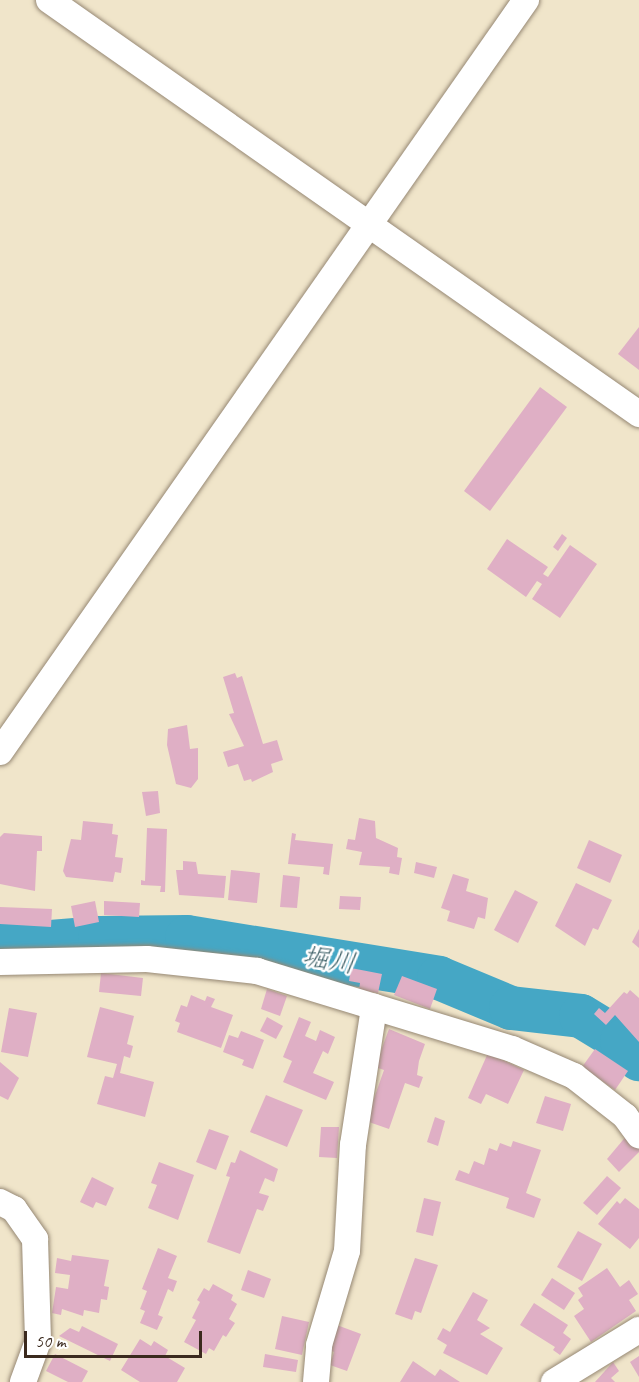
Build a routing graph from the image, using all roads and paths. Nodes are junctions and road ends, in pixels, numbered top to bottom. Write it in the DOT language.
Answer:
graph roads {
  1 [pos="50,0"];
  2 [pos="525,0"];
  3 [pos="369,226"];
  4 [pos="639,414"];
  5 [pos="0,752"];
  6 [pos="0,962"];
  7 [pos="374,1007"];
  8 [pos="639,1135"];
  9 [pos="0,1202"];
  10 [pos="639,1330"];
  11 [pos="23,1382"];
  12 [pos="316,1382"];
  13 [pos="554,1382"];
  1 -- 3 [label="street"];
  2 -- 3 [label="street"];
  3 -- 4 [label="street"];
  3 -- 5 [label="street"];
  6 -- 7 [label="street"];
  7 -- 8 [label="street"];
  7 -- 12 [label="street"];
  9 -- 11 [label="street"];
  10 -- 13 [label="street"];
}
